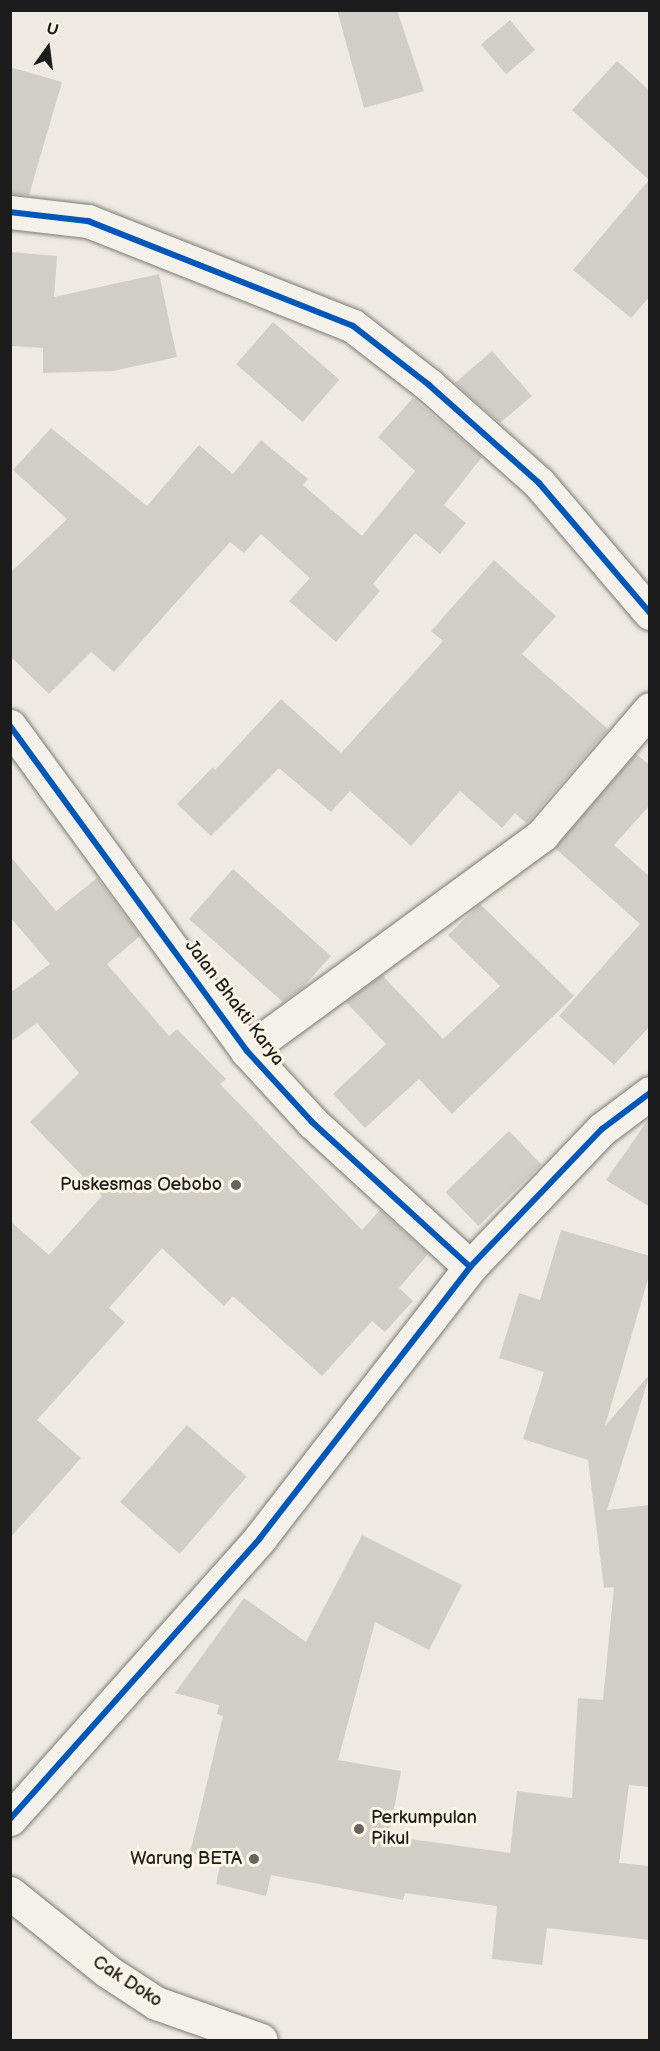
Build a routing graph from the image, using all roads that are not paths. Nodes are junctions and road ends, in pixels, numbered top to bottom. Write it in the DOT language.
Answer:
graph roads {
  1 [pos="10,212"];
  2 [pos="650,613"];
  3 [pos="650,709"];
  4 [pos="10,726"];
  5 [pos="247,1051"];
  6 [pos="650,1093"];
  7 [pos="470,1267"];
  8 [pos="10,1818"];
  9 [pos="10,1893"];
  10 [pos="261,2040"];
  1 -- 2 [label="street"];
  3 -- 5 [label="street"];
  4 -- 5 [label="street, Jalan Bhakti Karya"];
  5 -- 7 [label="street, Jalan Bhakti Karya"];
  6 -- 7 [label="street"];
  7 -- 8 [label="street"];
  9 -- 10 [label="street, Cak Doko"];
}
